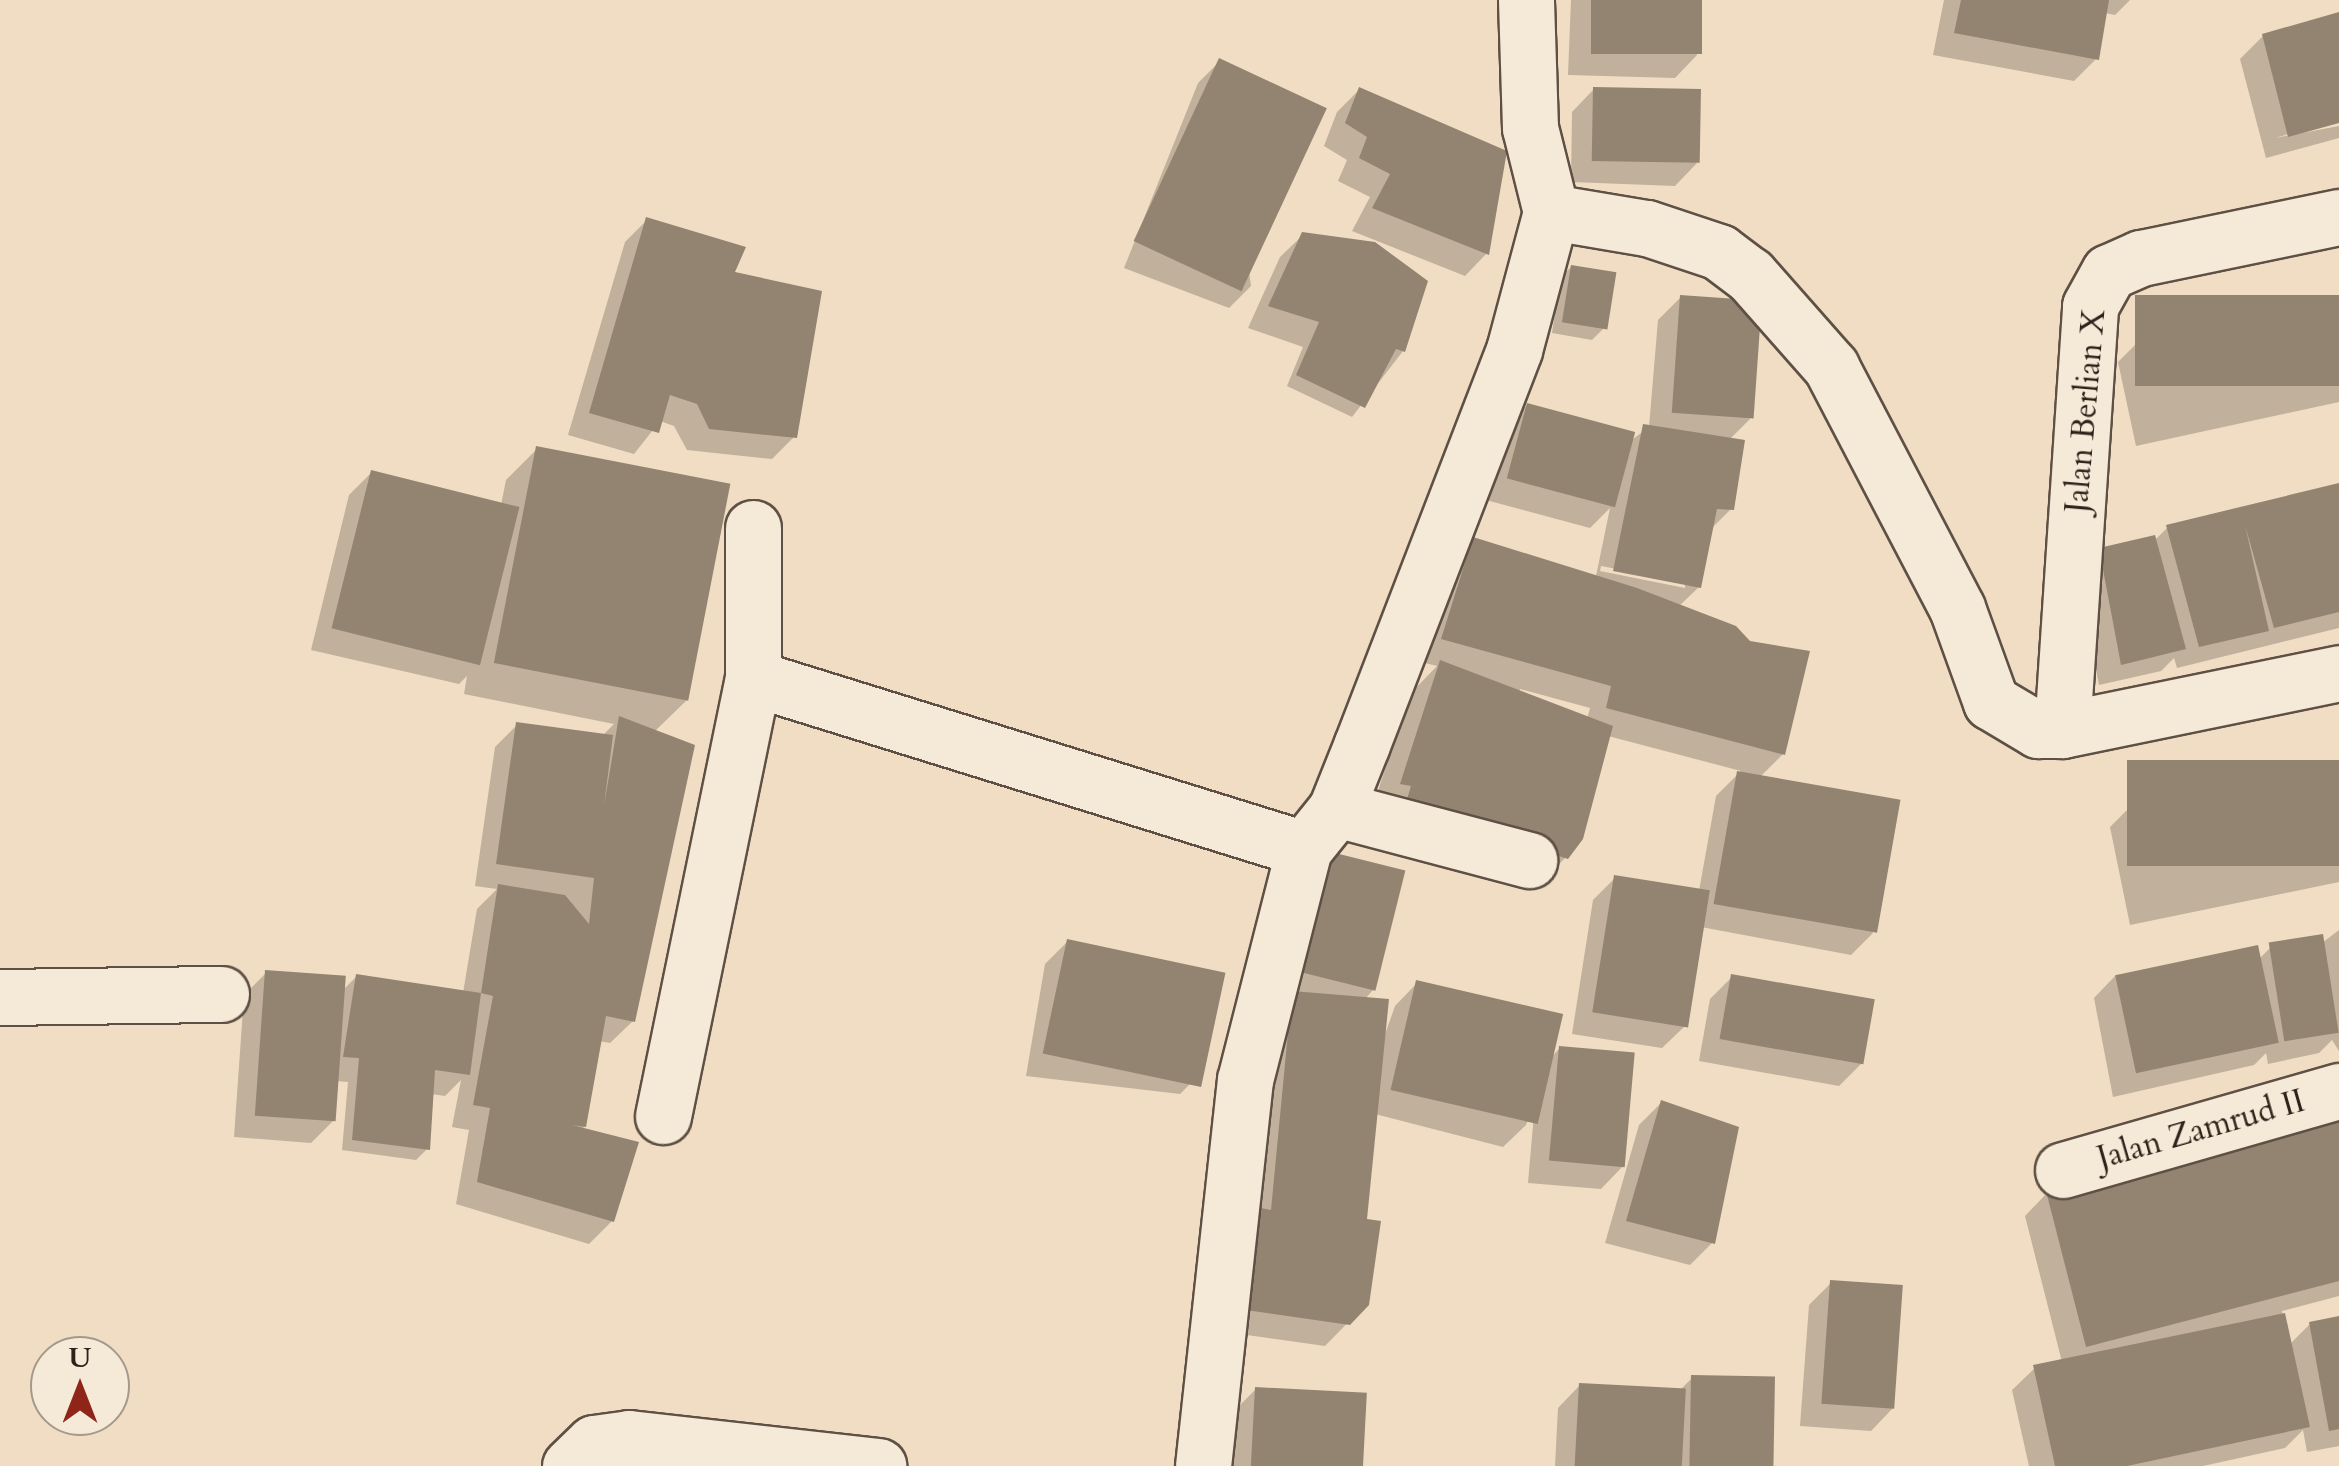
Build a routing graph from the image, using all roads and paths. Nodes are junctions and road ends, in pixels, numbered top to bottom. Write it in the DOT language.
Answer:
graph roads {
  1 [pos="1526,0"];
  2 [pos="1550,212"];
  3 [pos="2339,218"];
  4 [pos="753,528"];
  5 [pos="2339,673"];
  6 [pos="753,678"];
  7 [pos="2050,730"];
  8 [pos="1320,829"];
  9 [pos="1529,860"];
  10 [pos="221,994"];
  11 [pos="0,997"];
  12 [pos="2339,1091"];
  13 [pos="663,1116"];
  14 [pos="2064,1170"];
  15 [pos="570,1466"];
  16 [pos="878,1466"];
  17 [pos="1203,1466"];
  1 -- 2 [label="street"];
  2 -- 7 [label="street"];
  2 -- 8 [label="street"];
  3 -- 7 [label="street, Jalan Berlian X"];
  4 -- 6 [label="street"];
  5 -- 7 [label="street"];
  6 -- 8 [label="street"];
  6 -- 13 [label="street"];
  8 -- 9 [label="street"];
  8 -- 17 [label="street"];
  10 -- 11 [label="street"];
  12 -- 14 [label="street, Jalan Zamrud II"];
  15 -- 16 [label="street"];
}
